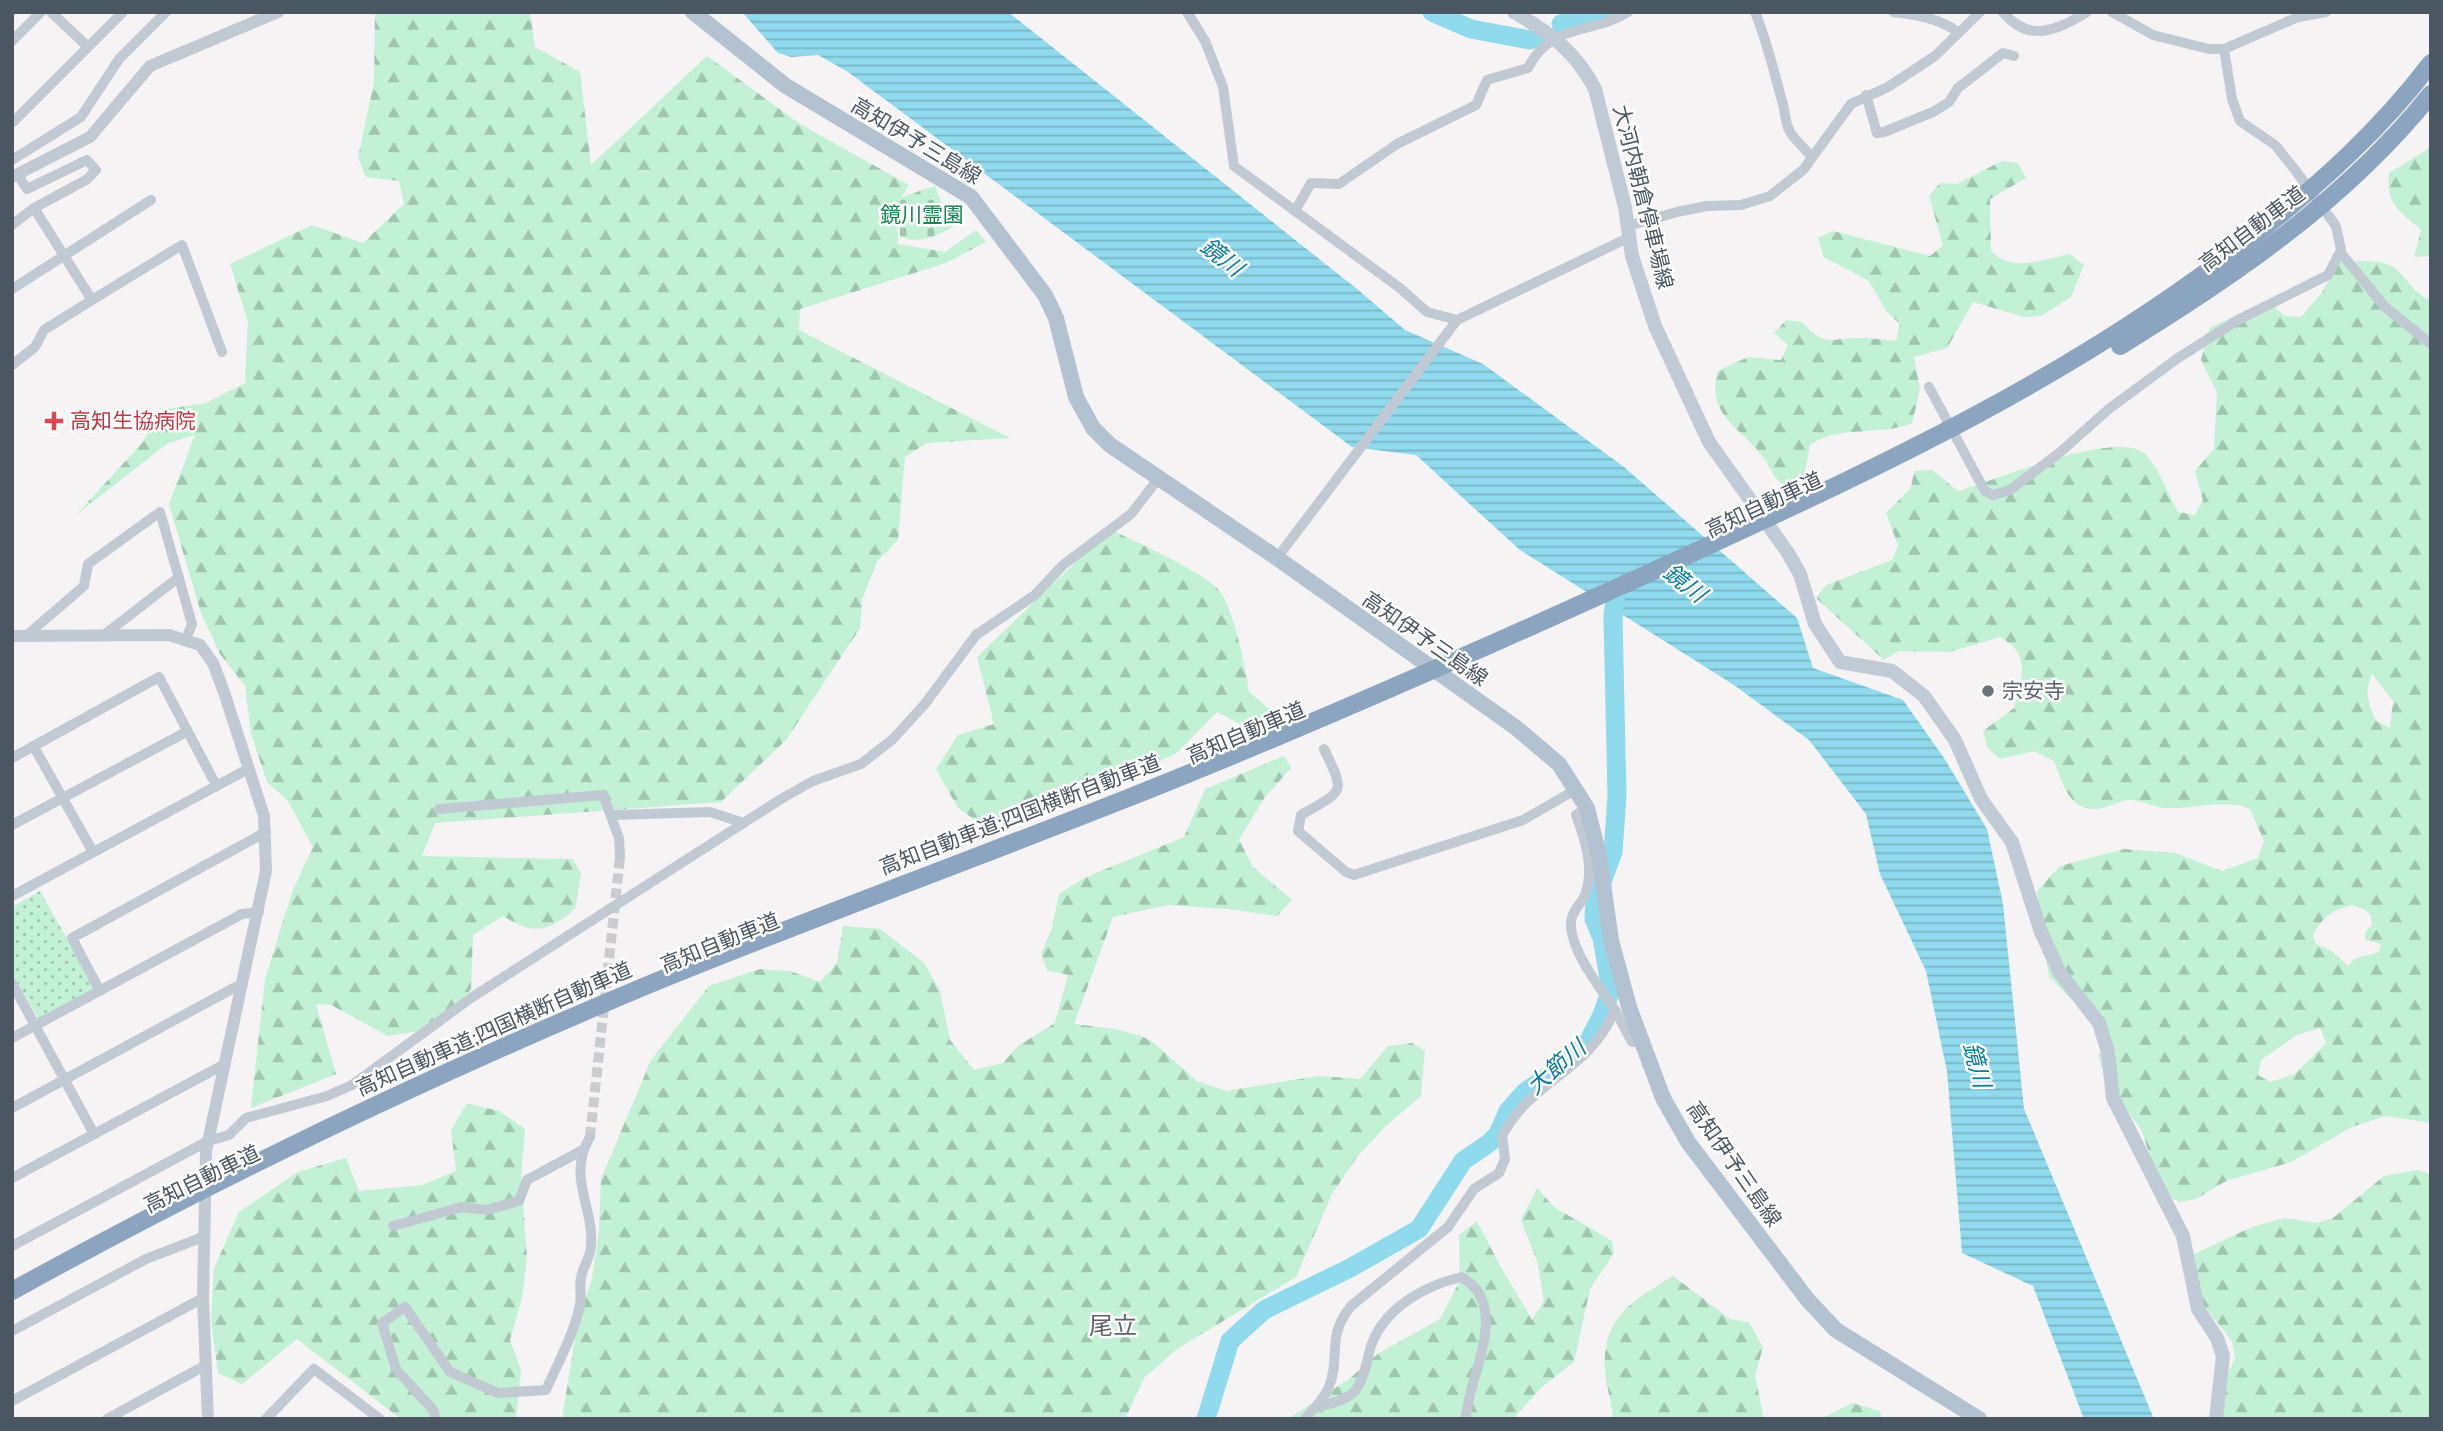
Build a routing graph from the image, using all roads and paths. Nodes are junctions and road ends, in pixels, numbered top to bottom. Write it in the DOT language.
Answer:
graph roads {
  1 [pos="41,12"];
  2 [pos="51,12"];
  3 [pos="123,12"];
  4 [pos="166,12"];
  5 [pos="278,12"];
  6 [pos="693,12"];
  7 [pos="1188,12"];
  8 [pos="1514,12"];
  9 [pos="1628,12"];
  10 [pos="1755,12"];
  11 [pos="1893,12"];
  12 [pos="1980,12"];
  13 [pos="2003,12"];
  14 [pos="2087,12"];
  15 [pos="2112,12"];
  16 [pos="2326,12"];
  17 [pos="1958,32"];
  18 [pos="1556,37"];
  19 [pos="12,41"];
  20 [pos="87,46"];
  21 [pos="2224,49"];
  22 [pos="2014,56"];
  23 [pos="2431,63"];
  24 [pos="2431,94"];
  25 [pos="1866,95"];
  26 [pos="12,123"];
  27 [pos="1812,157"];
  28 [pos="12,160"];
  29 [pos="15,176"];
  30 [pos="151,200"];
  31 [pos="34,208"];
  32 [pos="1295,211"];
  33 [pos="12,225"];
  34 [pos="1629,232"];
  35 [pos="2341,253"];
  36 [pos="64,256"];
  37 [pos="12,289"];
  38 [pos="92,300"];
  39 [pos="1456,323"];
  40 [pos="2431,344"];
  41 [pos="222,352"];
  42 [pos="12,365"];
  43 [pos="1929,387"];
  44 [pos="1158,479"];
  45 [pos="1828,495"];
  46 [pos="1277,558"];
  47 [pos="179,577"];
  48 [pos="27,635"];
  49 [pos="104,635"];
  50 [pos="12,636"];
  51 [pos="186,639"];
  52 [pos="188,731"];
  53 [pos="34,747"];
  54 [pos="1324,749"];
  55 [pos="1246,754"];
  56 [pos="12,758"];
  57 [pos="248,769"];
  58 [pos="216,785"];
  59 [pos="1577,789"];
  60 [pos="63,798"];
  61 [pos="1587,807"];
  62 [pos="439,809"];
  63 [pos="612,816"];
  64 [pos="744,823"];
  65 [pos="12,825"];
  66 [pos="266,832"];
  67 [pos="93,852"];
  68 [pos="620,857"];
  69 [pos="12,896"];
  70 [pos="259,912"];
  71 [pos="12,983"];
  72 [pos="243,984"];
  73 [pos="100,991"];
  74 [pos="1614,1008"];
  75 [pos="35,1026"];
  76 [pos="12,1038"];
  77 [pos="1641,1041"];
  78 [pos="225,1064"];
  79 [pos="65,1080"];
  80 [pos="12,1108"];
  81 [pos="94,1134"];
  82 [pos="590,1137"];
  83 [pos="207,1146"];
  84 [pos="582,1151"];
  85 [pos="12,1178"];
  86 [pos="393,1226"];
  87 [pos="204,1237"];
  88 [pos="12,1247"];
  89 [pos="12,1291"];
  90 [pos="203,1298"];
  91 [pos="12,1303"];
  92 [pos="12,1331"];
  93 [pos="206,1365"];
  94 [pos="12,1401"];
  95 [pos="1314,1408"];
  96 [pos="107,1419"];
  97 [pos="208,1419"];
  98 [pos="265,1419"];
  99 [pos="380,1419"];
  100 [pos="435,1419"];
  101 [pos="1305,1419"];
  102 [pos="1465,1419"];
  103 [pos="1979,1419"];
  104 [pos="2216,1419"];
  1 -- 19 [label="street"];
  2 -- 20 [label="street"];
  3 -- 20 [label="street"];
  4 -- 28 [label="street"];
  5 -- 29 [label="street"];
  6 -- 44 [label="main road, 高知伊予三島線"];
  7 -- 32 [label="street"];
  8 -- 18 [label="main road, 大河内朝倉停車場線"];
  9 -- 18 [label="street"];
  10 -- 27 [label="street"];
  11 -- 17 [label="street"];
  12 -- 17 [label="street"];
  13 -- 14 [label="street"];
  15 -- 21 [label="street"];
  16 -- 21 [label="street"];
  17 -- 25 [label="street"];
  18 -- 32 [label="street"];
  18 -- 34 [label="main road, 大河内朝倉停車場線"];
  20 -- 26 [label="street"];
  21 -- 35 [label="street"];
  22 -- 25 [label="street"];
  23 -- 45 [label="highway, 高知自動車道"];
  24 -- 45 [label="highway, 高知自動車道"];
  25 -- 27 [label="street"];
  27 -- 34 [label="street"];
  29 -- 31 [label="street"];
  30 -- 36 [label="street"];
  31 -- 33 [label="street"];
  31 -- 36 [label="street"];
  32 -- 39 [label="street"];
  34 -- 39 [label="street"];
  34 -- 104 [label="main road, 大河内朝倉停車場線"];
  35 -- 40 [label="street"];
  35 -- 43 [label="street"];
  36 -- 37 [label="street"];
  36 -- 38 [label="street"];
  38 -- 41 [label="street"];
  38 -- 42 [label="street"];
  39 -- 46 [label="street"];
  44 -- 46 [label="main road, 高知伊予三島線"];
  44 -- 64 [label="street"];
  45 -- 55 [label="highway, 高知自動車道"];
  46 -- 59 [label="main road, 高知伊予三島線"];
  47 -- 48 [label="street"];
  47 -- 49 [label="street"];
  47 -- 51 [label="street"];
  48 -- 49 [label="street"];
  48 -- 50 [label="street"];
  49 -- 51 [label="street"];
  51 -- 57 [label="street"];
  52 -- 53 [label="street"];
  52 -- 58 [label="street"];
  52 -- 60 [label="street"];
  53 -- 56 [label="street"];
  53 -- 60 [label="street"];
  54 -- 59 [label="street"];
  55 -- 89 [label="highway, 高知自動車道;四国横断自動車道"];
  55 -- 91 [label="highway, 高知自動車道"];
  57 -- 58 [label="street"];
  57 -- 66 [label="street"];
  58 -- 67 [label="street"];
  59 -- 61 [label="main road, 高知伊予三島線"];
  60 -- 65 [label="street"];
  60 -- 67 [label="street"];
  61 -- 74 [label="street"];
  61 -- 77 [label="main road, 高知伊予三島線"];
  62 -- 63 [label="street"];
  63 -- 64 [label="street"];
  63 -- 68 [label="street"];
  64 -- 83 [label="street"];
  66 -- 70 [label="street"];
  66 -- 73 [label="street"];
  67 -- 69 [label="street"];
  70 -- 72 [label="street"];
  70 -- 73 [label="street"];
  71 -- 75 [label="street"];
  72 -- 78 [label="street"];
  72 -- 79 [label="street"];
  73 -- 75 [label="street"];
  74 -- 77 [label="street"];
  74 -- 95 [label="street"];
  75 -- 76 [label="street"];
  75 -- 79 [label="street"];
  77 -- 103 [label="main road, 高知伊予三島線"];
  78 -- 81 [label="street"];
  78 -- 83 [label="street"];
  79 -- 80 [label="street"];
  79 -- 81 [label="street"];
  81 -- 85 [label="street"];
  82 -- 84 [label="street"];
  83 -- 87 [label="street"];
  83 -- 88 [label="street"];
  84 -- 86 [label="street"];
  84 -- 100 [label="street"];
  87 -- 90 [label="street"];
  87 -- 92 [label="street"];
  90 -- 93 [label="street"];
  90 -- 94 [label="street"];
  93 -- 96 [label="street"];
  93 -- 97 [label="street"];
  95 -- 101 [label="street"];
  95 -- 102 [label="street"];
  98 -- 99 [label="street"];
}
